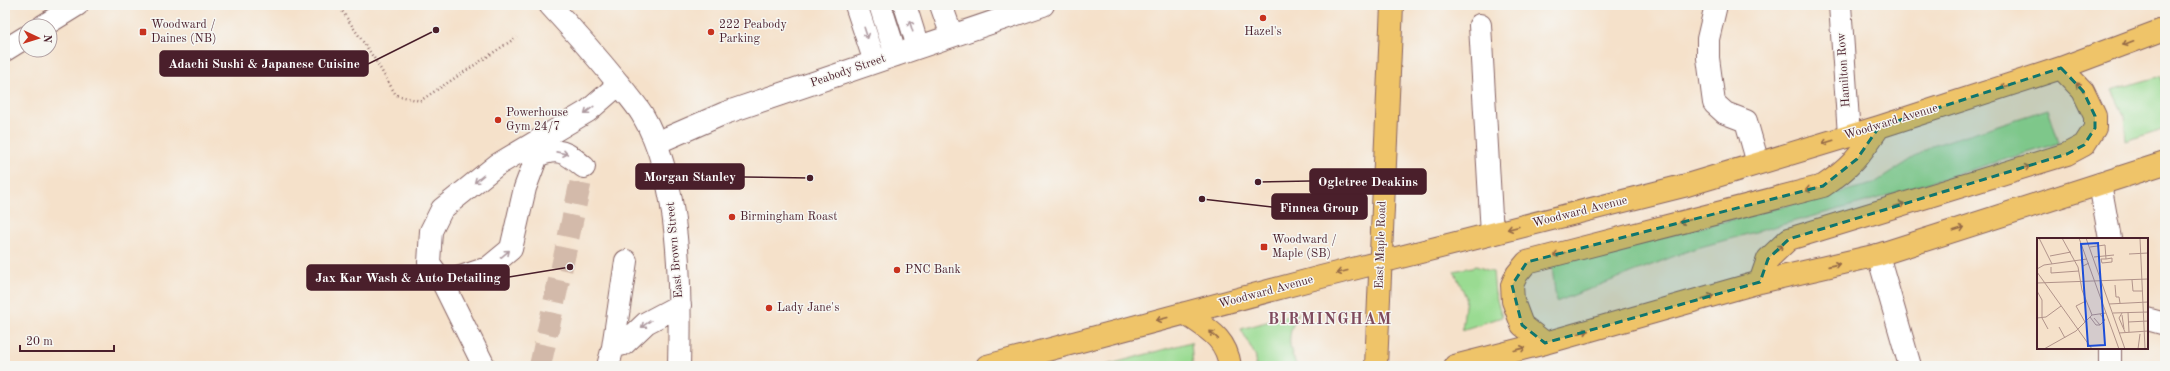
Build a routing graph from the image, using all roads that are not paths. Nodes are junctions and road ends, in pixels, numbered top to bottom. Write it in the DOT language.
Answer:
graph roads {
  1 [pos="77,5"];
  2 [pos="550,5"];
  3 [pos="856,5"];
  4 [pos="880,5"];
  5 [pos="905,5"];
  6 [pos="941,5"];
  7 [pos="1043,5"];
  8 [pos="1392,5"];
  9 [pos="1716,5"];
  10 [pos="1840,5"];
  11 [pos="45,18"];
  12 [pos="1480,24"];
  13 [pos="2165,29"];
  14 [pos="952,36"];
  15 [pos="18,42"];
  16 [pos="918,47"];
  17 [pos="5,50"];
  18 [pos="896,55"];
  19 [pos="875,62"];
  20 [pos="2061,68"];
  21 [pos="619,84"];
  22 [pos="1879,127"];
  23 [pos="1849,135"];
  24 [pos="656,144"];
  25 [pos="2165,163"];
  26 [pos="1758,164"];
  27 [pos="584,167"];
  28 [pos="2100,184"];
  29 [pos="1492,234"];
  30 [pos="2110,238"];
  31 [pos="1878,254"];
  32 [pos="626,261"];
  33 [pos="1380,262"];
  34 [pos="1760,282"];
  35 [pos="443,283"];
  36 [pos="680,305"];
  37 [pos="1185,314"];
  38 [pos="2148,319"];
  39 [pos="2165,324"];
  40 [pos="1545,343"];
  41 [pos="2110,349"];
  42 [pos="611,356"];
  43 [pos="484,366"];
  44 [pos="679,366"];
  45 [pos="986,366"];
  46 [pos="1230,366"];
  47 [pos="1376,366"];
  48 [pos="1455,366"];
  49 [pos="1910,366"];
  50 [pos="2110,366"];
  1 -- 11 [label="street"];
  2 -- 21 [label="street, East Brown Street"];
  3 -- 19 [label="street, one-way"];
  4 -- 18 [label="street"];
  16 -- 5 [label="street, one-way"];
  6 -- 14 [label="street"];
  7 -- 14 [label="street, Peabody Street"];
  8 -- 33 [label="main road, East Maple Road"];
  9 -- 26 [label="street"];
  10 -- 23 [label="street, Hamilton Row"];
  12 -- 29 [label="street"];
  13 -- 20 [label="main road, Woodward Avenue, one-way"];
  14 -- 16 [label="street, Peabody Street"];
  15 -- 17 [label="street"];
  16 -- 18 [label="street, Peabody Street"];
  18 -- 19 [label="street, Peabody Street"];
  19 -- 24 [label="street, Peabody Street"];
  20 -- 22 [label="main road, Woodward Avenue, one-way"];
  34 -- 20 [label="main road, one-way"];
  21 -- 24 [label="street, East Brown Street"];
  21 -- 35 [label="street, one-way"];
  22 -- 23 [label="main road, Woodward Avenue"];
  22 -- 40 [label="main road, one-way"];
  23 -- 26 [label="main road, Woodward Avenue, one-way"];
  24 -- 36 [label="street, East Brown Street"];
  25 -- 28 [label="main road"];
  26 -- 29 [label="main road, Woodward Avenue, one-way"];
  35 -- 27 [label="street, one-way"];
  28 -- 30 [label="street"];
  31 -- 28 [label="main road, one-way"];
  29 -- 33 [label="main road, Woodward Avenue"];
  34 -- 31 [label="main road, one-way"];
  31 -- 49 [label="street"];
  32 -- 42 [label="street"];
  33 -- 37 [label="main road, Woodward Avenue, one-way"];
  33 -- 47 [label="main road, East Maple Road"];
  40 -- 34 [label="main road, one-way"];
  35 -- 43 [label="street"];
  36 -- 42 [label="street, one-way"];
  36 -- 44 [label="street, East Brown Street"];
  37 -- 45 [label="main road, Woodward Avenue, one-way"];
  46 -- 37 [label="main road, one-way"];
  38 -- 39 [label="street"];
  48 -- 40 [label="main road, one-way"];
  41 -- 50 [label="street"];
}
